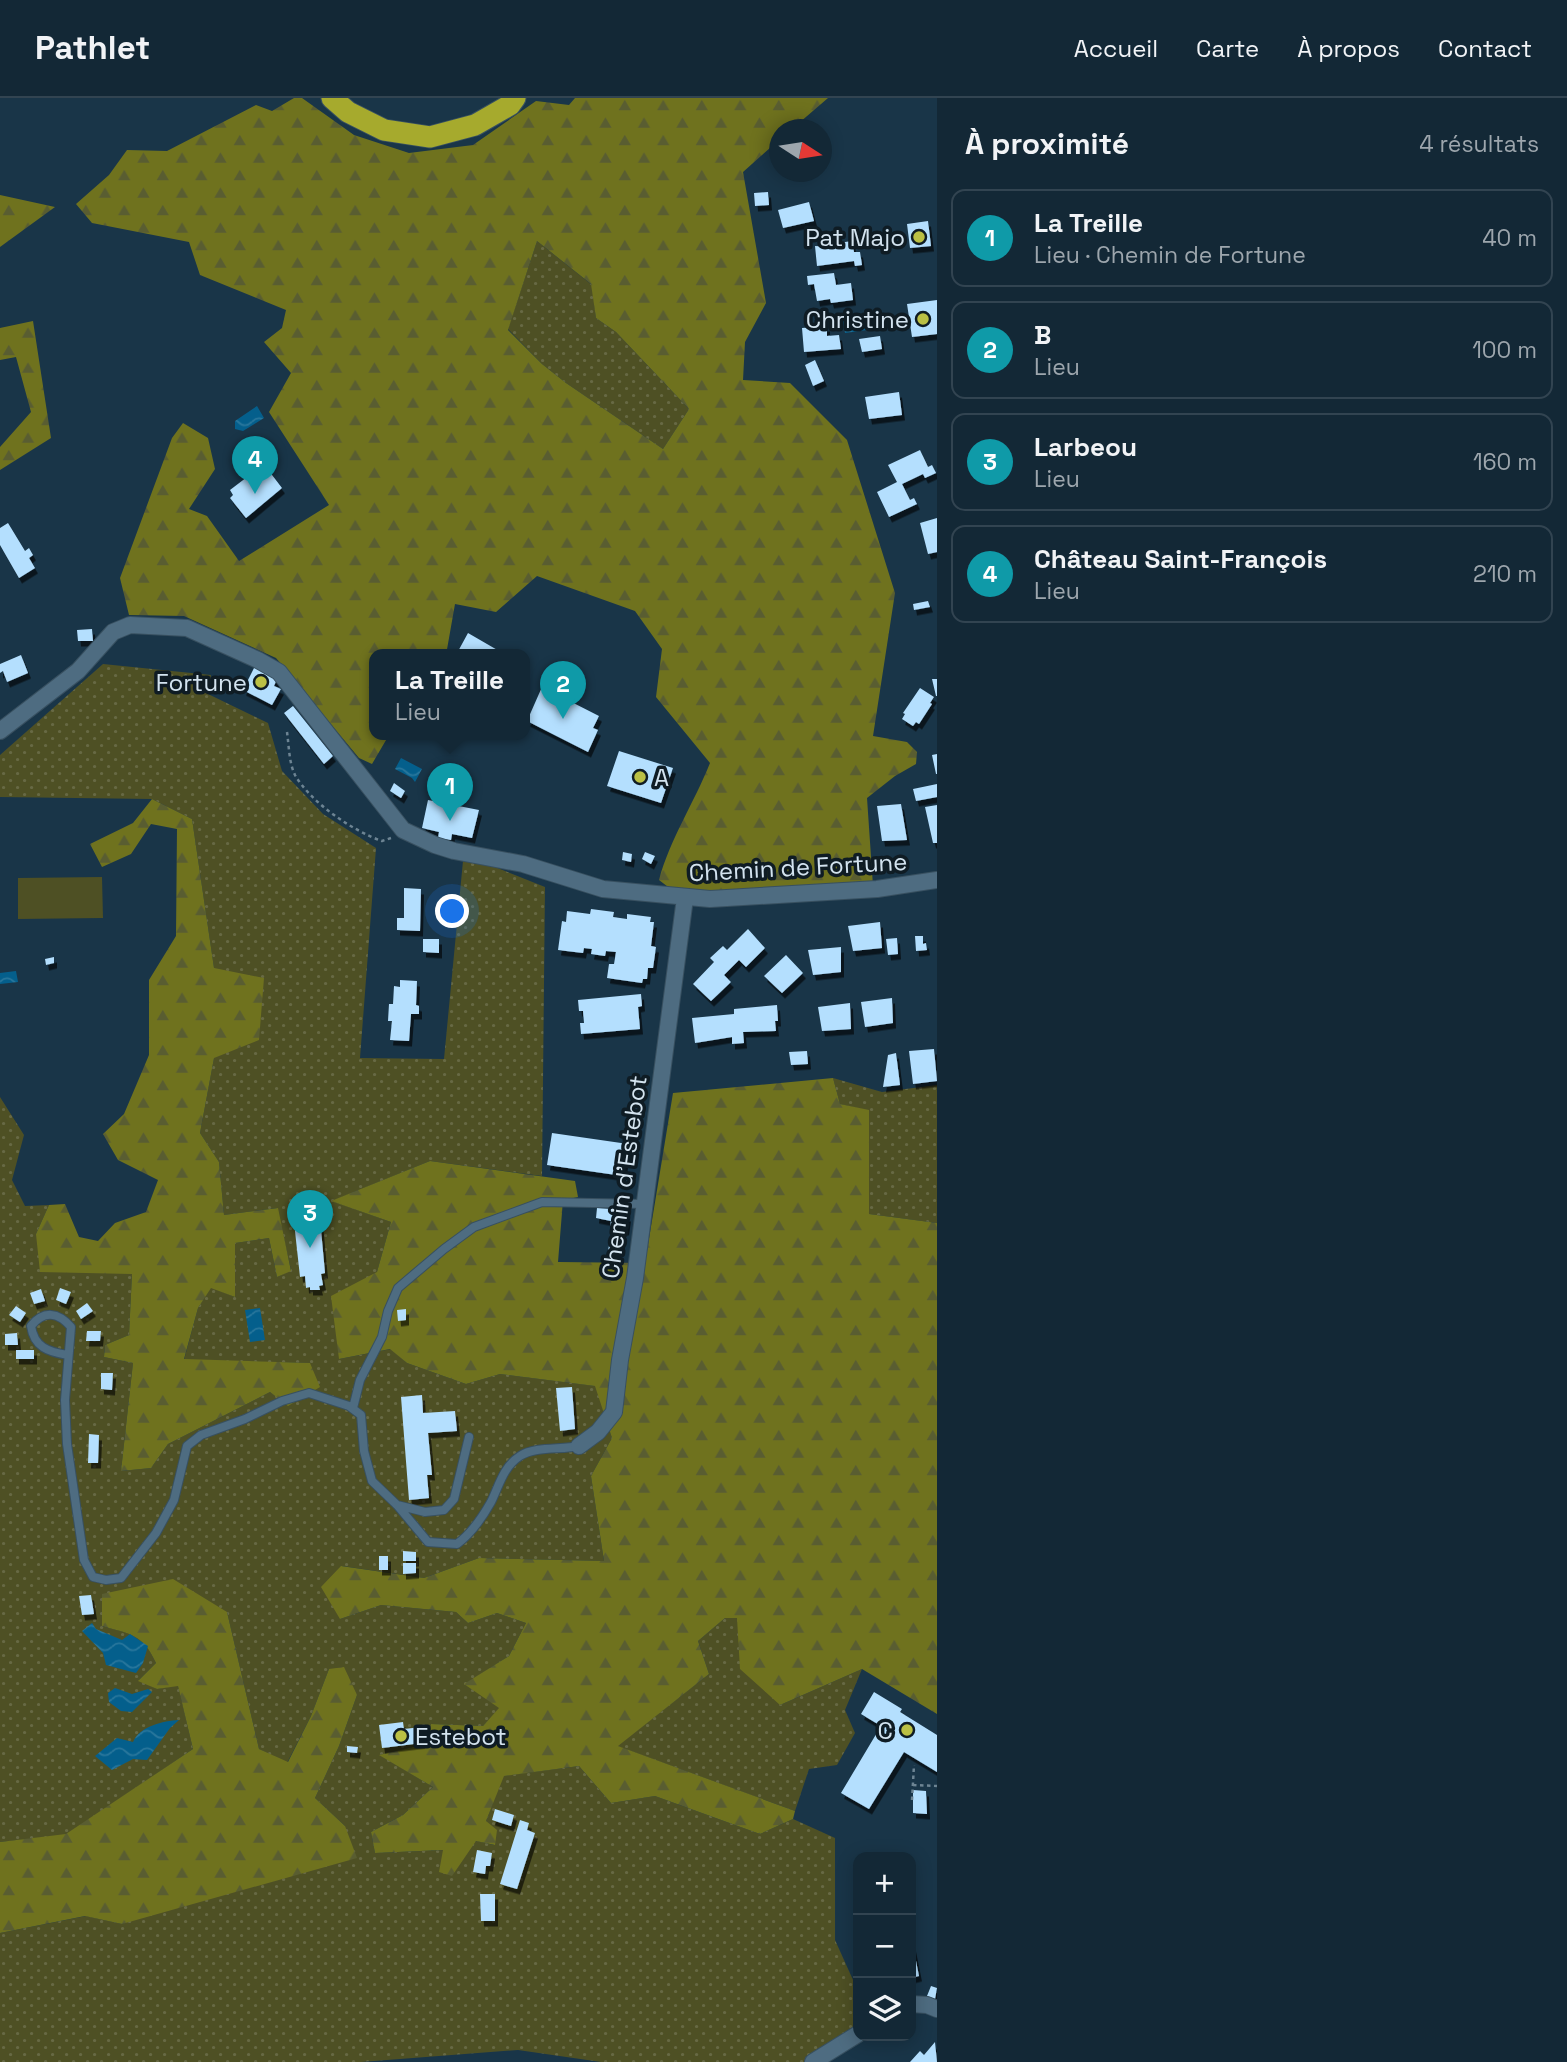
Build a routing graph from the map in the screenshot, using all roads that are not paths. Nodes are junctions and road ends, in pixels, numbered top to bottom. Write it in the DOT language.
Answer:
graph roads {
  1 [pos="332,98"];
  2 [pos="349,98"];
  3 [pos="515,98"];
  4 [pos="384,130"];
  5 [pos="0,731"];
  6 [pos="937,880"];
  7 [pos="685,898"];
  8 [pos="644,1204"];
  9 [pos="68,1354"];
  10 [pos="353,1408"];
  11 [pos="469,1437"];
  12 [pos="579,1447"];
  13 [pos="397,1505"];
  14 [pos="916,2004"];
  15 [pos="937,2009"];
  16 [pos="853,2037"];
  17 [pos="813,2062"];
  1 -- 4 [label="highway"];
  2 -- 4 [label="highway"];
  3 -- 4 [label="highway"];
  5 -- 7 [label="street, Chemin de Fortune"];
  6 -- 7 [label="street, Chemin de Fortune"];
  7 -- 8 [label="street, Chemin d'Estebot"];
  8 -- 10 [label="lane"];
  8 -- 12 [label="street, Chemin d'Estebot"];
  9 -- 9 [label="lane"];
  9 -- 10 [label="lane"];
  10 -- 13 [label="lane"];
  11 -- 13 [label="lane"];
  12 -- 13 [label="lane"];
  14 -- 15 [label="street"];
  16 -- 17 [label="street"];
}
